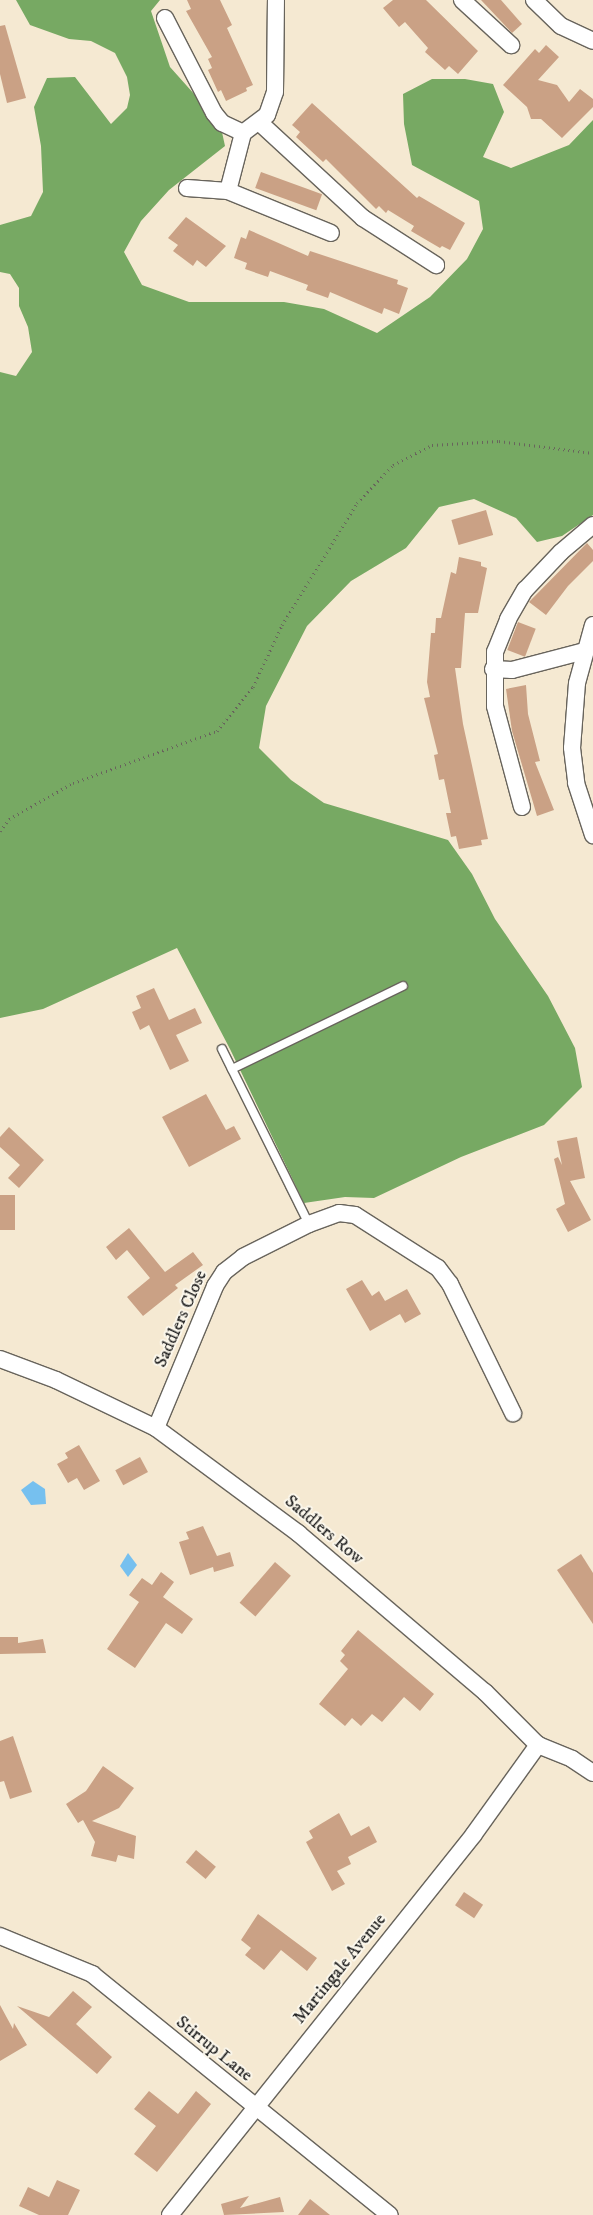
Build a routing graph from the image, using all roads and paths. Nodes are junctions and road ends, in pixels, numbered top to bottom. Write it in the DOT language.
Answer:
graph roads {
  1 [pos="276,0"];
  2 [pos="462,0"];
  3 [pos="534,0"];
  4 [pos="165,18"];
  5 [pos="593,42"];
  6 [pos="511,45"];
  7 [pos="260,122"];
  8 [pos="243,133"];
  9 [pos="187,188"];
  10 [pos="228,192"];
  11 [pos="331,233"];
  12 [pos="436,265"];
  13 [pos="593,453"];
  14 [pos="593,525"];
  15 [pos="593,625"];
  16 [pos="584,651"];
  17 [pos="493,669"];
  18 [pos="522,807"];
  19 [pos="0,831"];
  20 [pos="593,835"];
  21 [pos="403,986"];
  22 [pos="222,1049"];
  23 [pos="232,1069"];
  24 [pos="309,1224"];
  25 [pos="0,1359"];
  26 [pos="513,1413"];
  27 [pos="156,1428"];
  28 [pos="538,1744"];
  29 [pos="593,1774"];
  30 [pos="0,1936"];
  31 [pos="253,2106"];
  32 [pos="170,2215"];
  33 [pos="390,2215"];
  1 -- 7 [label="street"];
  2 -- 6 [label="street"];
  3 -- 5 [label="street"];
  4 -- 8 [label="street"];
  7 -- 8 [label="street"];
  7 -- 12 [label="street"];
  8 -- 10 [label="street"];
  9 -- 10 [label="street"];
  10 -- 11 [label="street"];
  13 -- 19 [label="path"];
  14 -- 17 [label="street"];
  15 -- 16 [label="street"];
  16 -- 17 [label="street"];
  16 -- 20 [label="street"];
  17 -- 18 [label="street"];
  21 -- 23 [label="lane"];
  22 -- 23 [label="lane"];
  23 -- 24 [label="lane"];
  24 -- 26 [label="street, Saddlers Close"];
  24 -- 27 [label="street, Saddlers Close"];
  25 -- 27 [label="street, Saddlers Row"];
  27 -- 28 [label="street, Saddlers Row"];
  28 -- 29 [label="street, Saddlers Row"];
  28 -- 31 [label="street, Martingale Avenue"];
  30 -- 31 [label="street, Stirrup Lane"];
  31 -- 32 [label="street, Martingale Avenue"];
  31 -- 33 [label="street, Stirrup Lane"];
}
